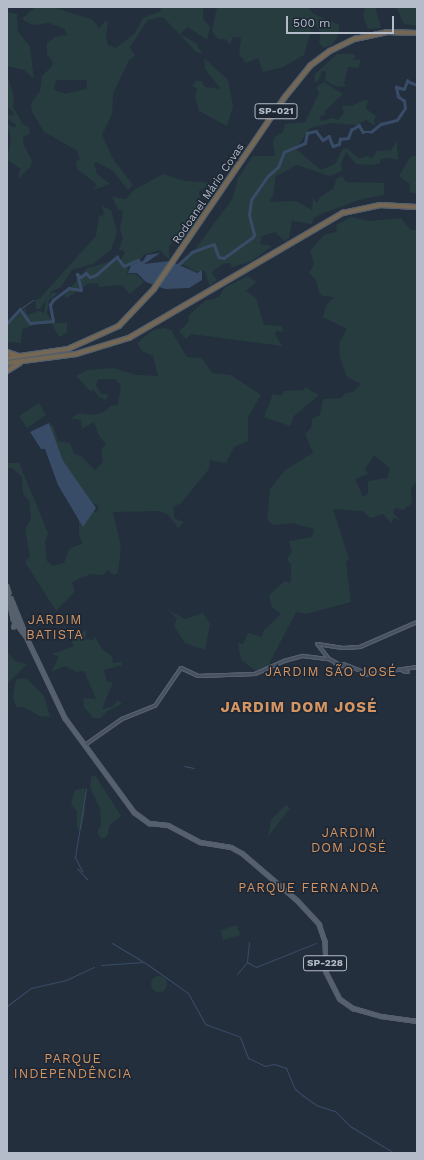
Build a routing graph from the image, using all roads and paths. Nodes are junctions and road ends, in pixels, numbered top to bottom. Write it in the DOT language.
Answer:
graph roads {
  1 [pos="417,33"];
  2 [pos="417,207"];
  3 [pos="7,352"];
  4 [pos="22,357"];
  5 [pos="7,358"];
  6 [pos="22,362"];
  7 [pos="7,363"];
  8 [pos="7,371"];
  9 [pos="7,586"];
  10 [pos="7,592"];
  11 [pos="17,615"];
  12 [pos="12,616"];
  13 [pos="16,621"];
  14 [pos="417,622"];
  15 [pos="22,627"];
  16 [pos="329,659"];
  17 [pos="409,666"];
  18 [pos="416,667"];
  19 [pos="402,670"];
  20 [pos="408,672"];
  21 [pos="84,745"];
  22 [pos="417,1021"];
  1 -- 4 [label="highway, Rodoanel Mário Covas / SP-021"];
  2 -- 6 [label="highway"];
  3 -- 4 [label="highway"];
  4 -- 5 [label="highway, Rodoanel Mário Covas / SP-021"];
  6 -- 7 [label="highway"];
  6 -- 8 [label="highway"];
  9 -- 11 [label="main road, SP-228"];
  10 -- 12 [label="main road"];
  11 -- 12 [label="main road"];
  11 -- 13 [label="main road"];
  11 -- 15 [label="main road, SP-228"];
  12 -- 13 [label="main road"];
  13 -- 15 [label="main road"];
  13 -- 15 [label="main road"];
  14 -- 16 [label="main road"];
  15 -- 21 [label="main road, SP-228"];
  16 -- 19 [label="main road"];
  16 -- 21 [label="main road"];
  17 -- 18 [label="main road"];
  18 -- 19 [label="main road"];
  19 -- 20 [label="main road"];
  21 -- 22 [label="main road, SP-228"];
}
